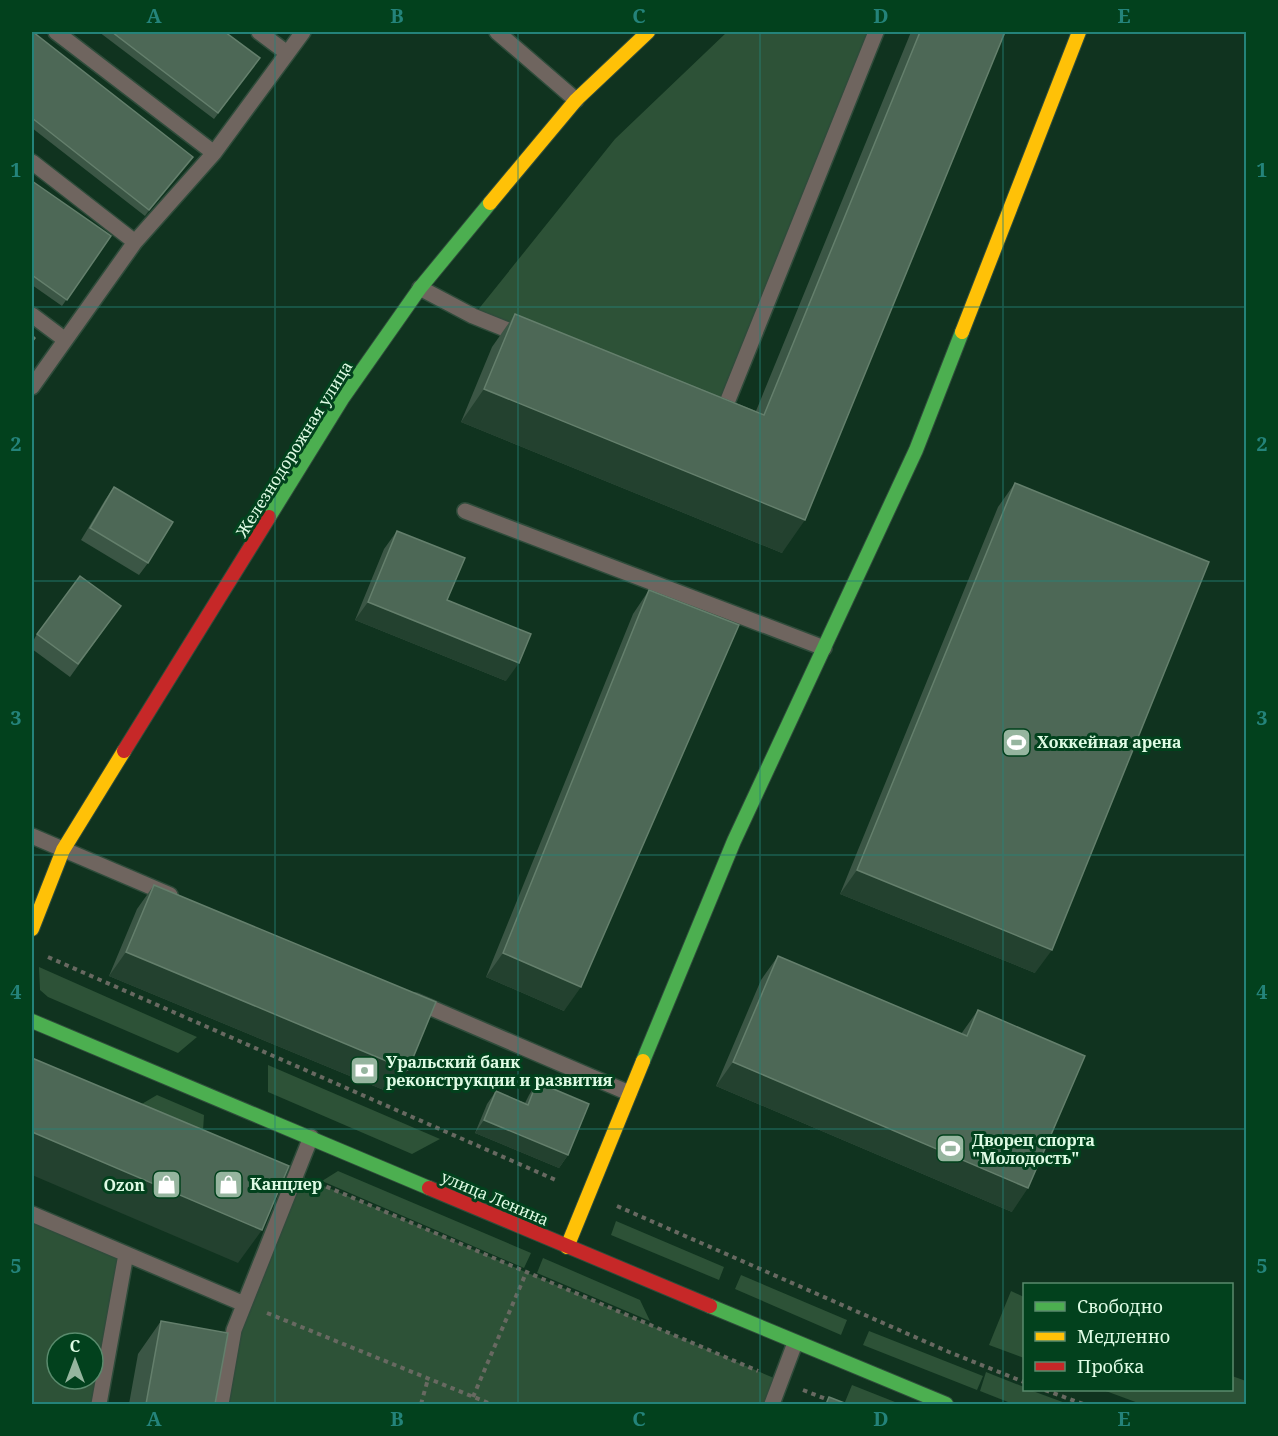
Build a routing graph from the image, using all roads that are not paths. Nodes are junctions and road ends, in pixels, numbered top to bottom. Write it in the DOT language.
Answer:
graph roads {
  1 [pos="56,32"];
  2 [pos="259,32"];
  3 [pos="303,32"];
  4 [pos="497,32"];
  5 [pos="648,32"];
  6 [pos="876,32"];
  7 [pos="1079,32"];
  8 [pos="287,53"];
  9 [pos="576,100"];
  10 [pos="214,153"];
  11 [pos="32,162"];
  12 [pos="135,242"];
  13 [pos="420,288"];
  14 [pos="32,315"];
  15 [pos="64,339"];
  16 [pos="538,342"];
  17 [pos="32,387"];
  18 [pos="700,406"];
  19 [pos="465,511"];
  20 [pos="824,648"];
  21 [pos="32,836"];
  22 [pos="63,850"];
  23 [pos="183,901"];
  24 [pos="32,929"];
  25 [pos="401,995"];
  26 [pos="32,1021"];
  27 [pos="629,1093"];
  28 [pos="311,1137"];
  29 [pos="32,1215"];
  30 [pos="567,1247"];
  31 [pos="126,1254"];
  32 [pos="244,1304"];
  33 [pos="795,1343"];
  34 [pos="99,1404"];
  35 [pos="221,1404"];
  36 [pos="772,1404"];
  37 [pos="946,1404"];
  1 -- 10 [label="lane"];
  2 -- 8 [label="lane"];
  3 -- 8 [label="lane"];
  4 -- 9 [label="lane"];
  5 -- 9 [label="street, Железнодорожная улица"];
  6 -- 18 [label="lane"];
  7 -- 20 [label="street"];
  8 -- 10 [label="lane"];
  9 -- 13 [label="street, Железнодорожная улица"];
  10 -- 12 [label="lane"];
  11 -- 12 [label="lane"];
  12 -- 15 [label="lane"];
  13 -- 16 [label="lane"];
  13 -- 22 [label="street, Железнодорожная улица"];
  14 -- 15 [label="lane"];
  15 -- 17 [label="lane"];
  19 -- 20 [label="lane"];
  20 -- 27 [label="street"];
  21 -- 22 [label="lane"];
  22 -- 23 [label="lane"];
  22 -- 24 [label="street, Железнодорожная улица"];
  25 -- 27 [label="lane"];
  26 -- 28 [label="street, улица Ленина"];
  27 -- 30 [label="street"];
  28 -- 30 [label="street, улица Ленина"];
  28 -- 32 [label="lane"];
  29 -- 31 [label="lane"];
  30 -- 33 [label="street, улица Ленина"];
  31 -- 32 [label="lane"];
  31 -- 34 [label="lane"];
  32 -- 35 [label="lane"];
  33 -- 36 [label="lane"];
  33 -- 37 [label="street, улица Ленина"];
}
